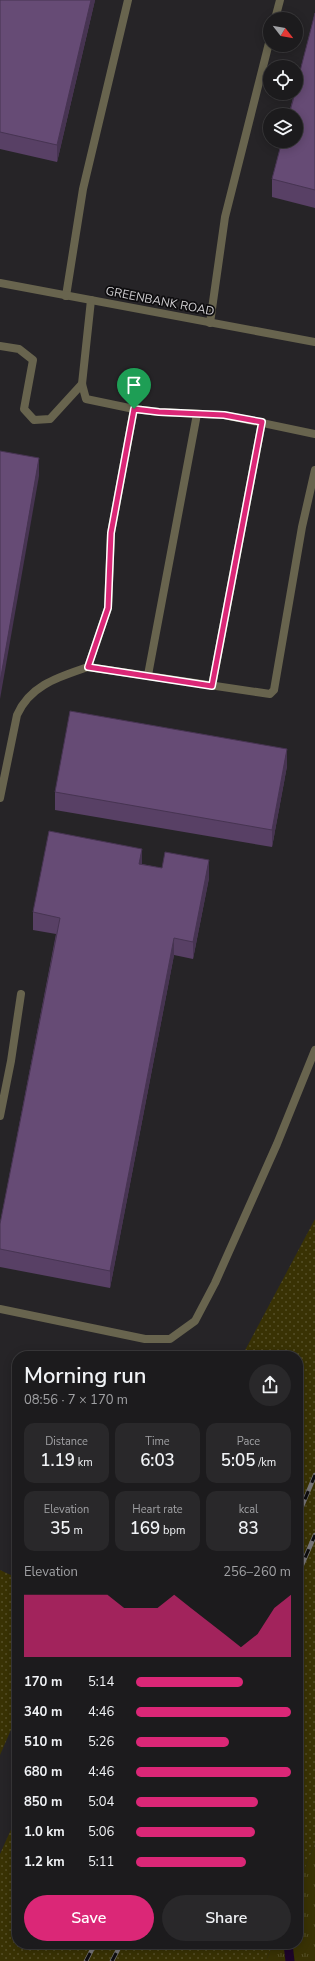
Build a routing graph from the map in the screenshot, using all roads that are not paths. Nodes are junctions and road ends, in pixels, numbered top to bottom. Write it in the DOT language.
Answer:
graph roads {
  1 [pos="128,0"];
  2 [pos="280,0"];
  3 [pos="277,12"];
  4 [pos="266,52"];
  5 [pos="0,283"];
  6 [pos="66,296"];
  7 [pos="91,300"];
  8 [pos="210,323"];
  9 [pos="315,342"];
  10 [pos="0,346"];
  11 [pos="82,384"];
  12 [pos="134,409"];
  13 [pos="198,414"];
  14 [pos="262,422"];
  15 [pos="315,434"];
  16 [pos="315,470"];
  17 [pos="88,667"];
  18 [pos="148,675"];
  19 [pos="212,686"];
  20 [pos="0,798"];
  21 [pos="21,994"];
  22 [pos="315,1050"];
  23 [pos="0,1116"];
  24 [pos="0,1309"];
  1 -- 6 [label="street"];
  2 -- 3 [label="street"];
  4 -- 8 [label="street"];
  5 -- 6 [label="street, GREENBANK ROAD"];
  6 -- 7 [label="street, GREENBANK ROAD"];
  7 -- 8 [label="street, GREENBANK ROAD"];
  7 -- 11 [label="street"];
  8 -- 9 [label="street, GREENBANK ROAD"];
  10 -- 11 [label="street"];
  11 -- 12 [label="street"];
  12 -- 13 [label="street"];
  12 -- 17 [label="street"];
  13 -- 14 [label="street"];
  13 -- 18 [label="street"];
  14 -- 15 [label="street"];
  14 -- 19 [label="street"];
  16 -- 19 [label="street"];
  17 -- 18 [label="street"];
  17 -- 20 [label="street"];
  18 -- 19 [label="street"];
  21 -- 23 [label="street"];
  22 -- 24 [label="street"];
}
